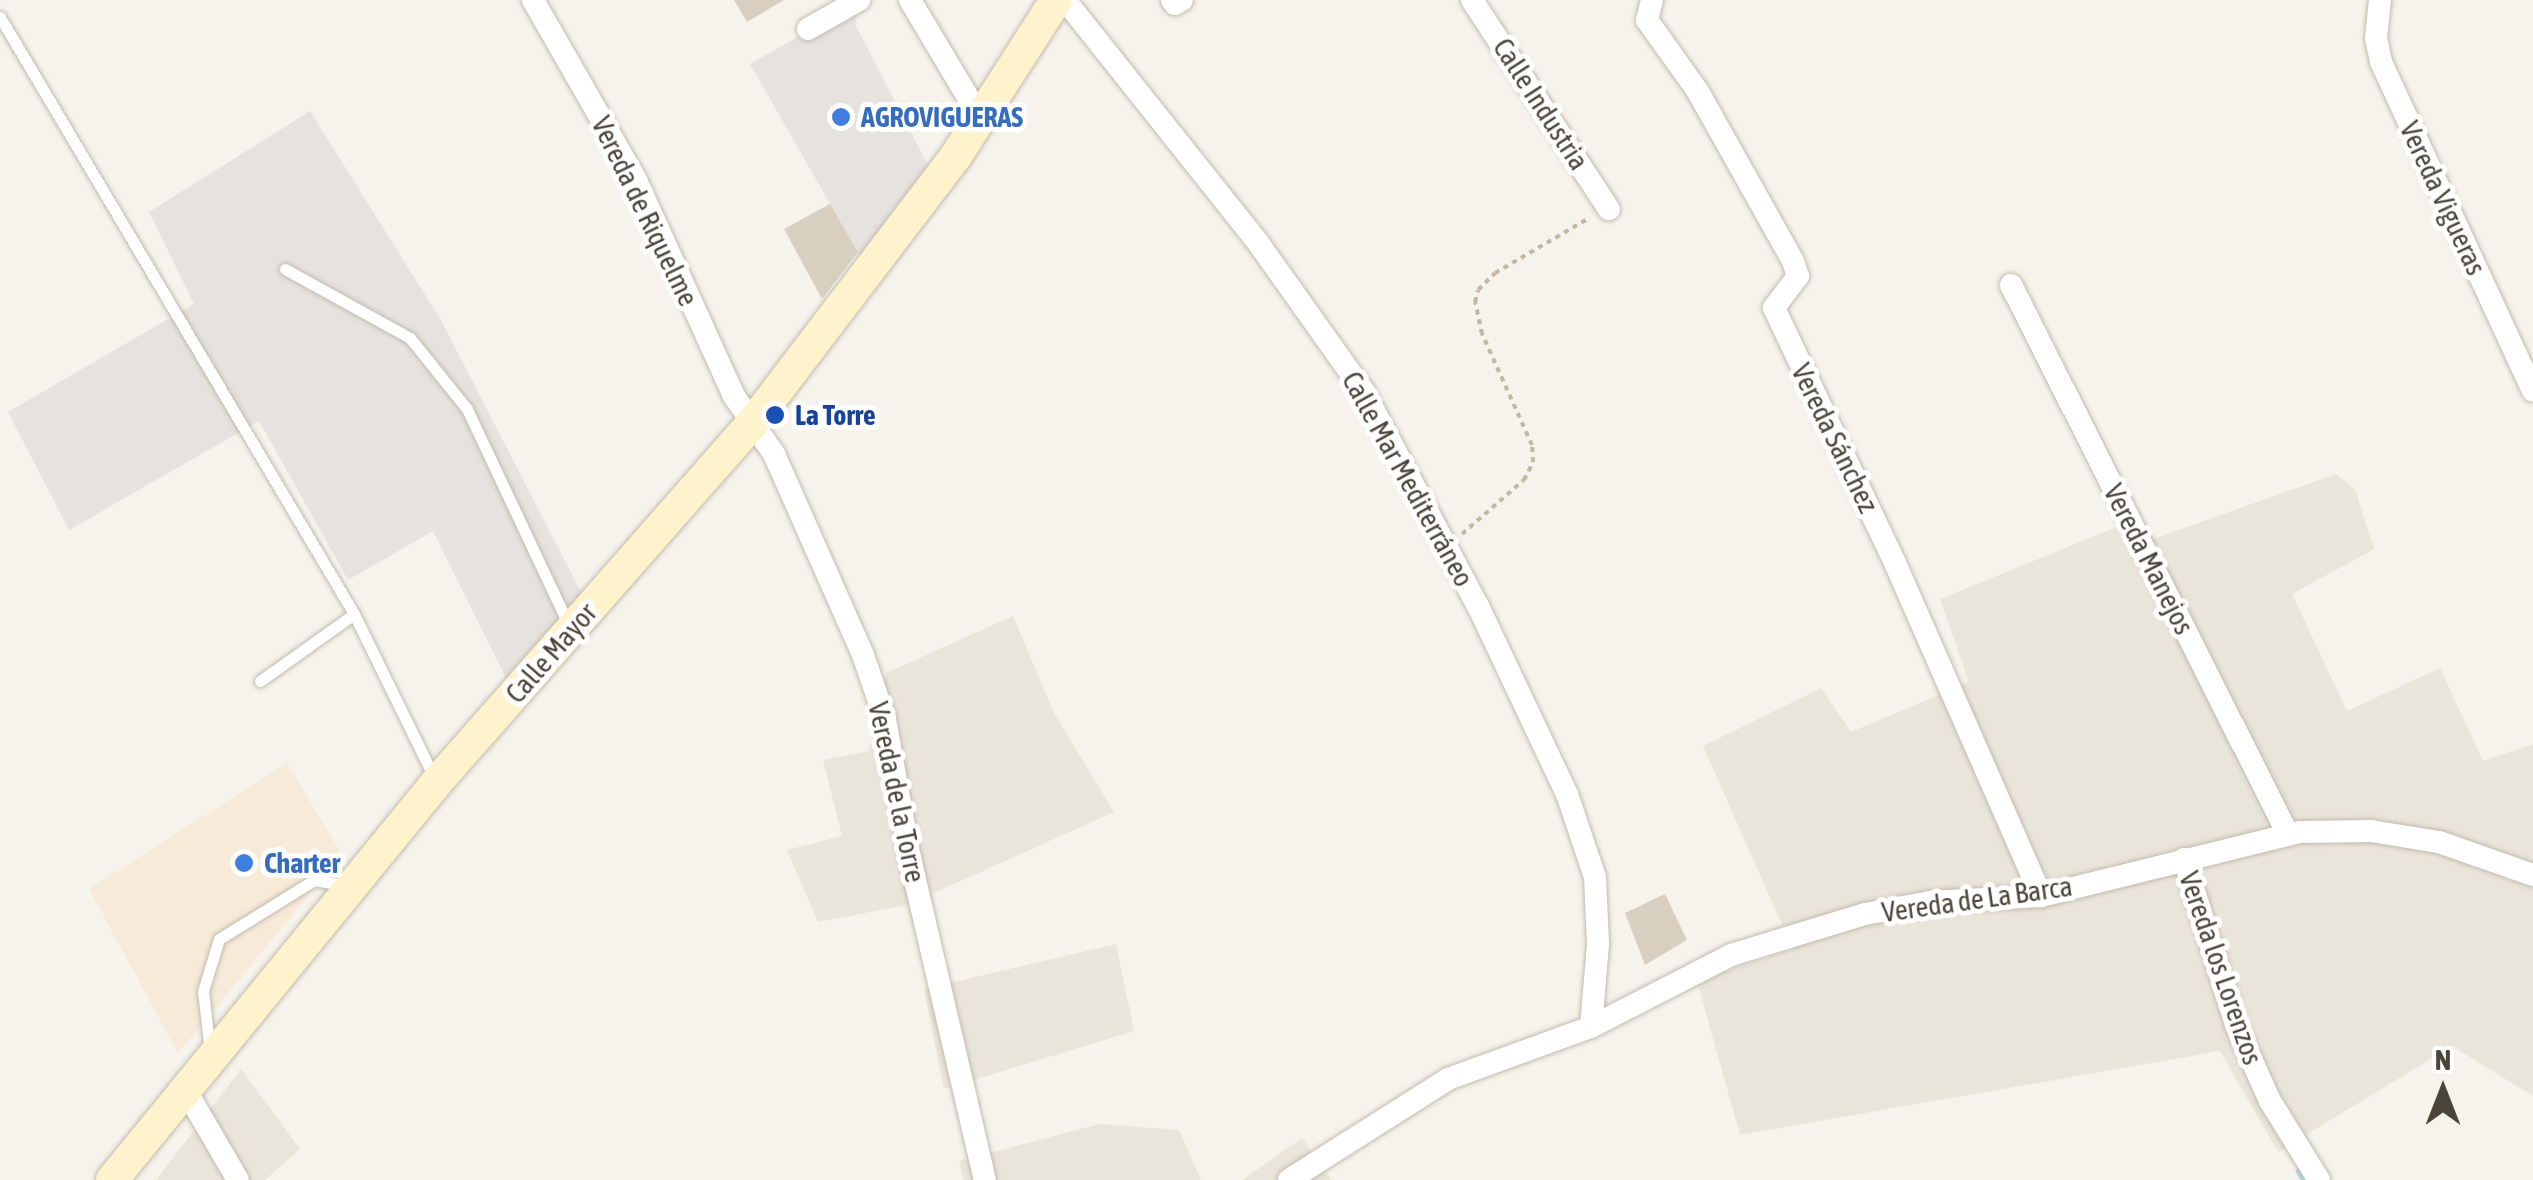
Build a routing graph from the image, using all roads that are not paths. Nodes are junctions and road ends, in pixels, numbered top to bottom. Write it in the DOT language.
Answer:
graph roads {
  1 [pos="532,0"];
  2 [pos="859,0"];
  3 [pos="910,0"];
  4 [pos="1056,0"];
  5 [pos="1065,0"];
  6 [pos="1172,0"];
  7 [pos="1182,0"];
  8 [pos="1472,0"];
  9 [pos="1652,0"];
  10 [pos="2380,0"];
  11 [pos="0,17"];
  12 [pos="808,29"];
  13 [pos="980,120"];
  14 [pos="1608,209"];
  15 [pos="285,269"];
  16 [pos="2011,285"];
  17 [pos="2533,391"];
  18 [pos="751,425"];
  19 [pos="354,614"];
  20 [pos="570,630"];
  21 [pos="260,681"];
  22 [pos="437,782"];
  23 [pos="2288,834"];
  24 [pos="2184,859"];
  25 [pos="2533,875"];
  26 [pos="352,887"];
  27 [pos="2041,896"];
  28 [pos="1592,1027"];
  29 [pos="210,1058"];
  30 [pos="186,1089"];
  31 [pos="112,1180"];
  32 [pos="238,1180"];
  33 [pos="985,1180"];
  34 [pos="1289,1180"];
  35 [pos="2319,1180"];
  1 -- 18 [label="street, Vereda de Riquelme"];
  2 -- 12 [label="street"];
  3 -- 13 [label="street"];
  4 -- 13 [label="main road, Calle Mayor"];
  5 -- 28 [label="street, Calle Mar Mediterráneo"];
  6 -- 7 [label="street"];
  8 -- 14 [label="street, Calle Industria"];
  9 -- 27 [label="street, Vereda Sánchez"];
  10 -- 17 [label="street, Vereda Vigueras"];
  11 -- 19 [label="lane"];
  13 -- 18 [label="main road, Calle Mayor"];
  15 -- 20 [label="lane"];
  16 -- 23 [label="street, Vereda Manejos"];
  18 -- 20 [label="main road, Calle Mayor"];
  18 -- 33 [label="street, Vereda de la Torre"];
  19 -- 21 [label="lane"];
  19 -- 22 [label="lane"];
  20 -- 22 [label="main road, Calle Mayor"];
  22 -- 26 [label="main road, Calle Mayor"];
  23 -- 24 [label="street, Vereda de La Barca"];
  23 -- 25 [label="street, Vereda de La Barca"];
  24 -- 27 [label="street, Vereda de La Barca"];
  24 -- 35 [label="street, Vereda los Lorenzos"];
  26 -- 29 [label="main road, Calle Mayor"];
  26 -- 29 [label="lane"];
  27 -- 28 [label="street, Vereda de La Barca"];
  28 -- 34 [label="street, Vereda de La Barca"];
  29 -- 30 [label="main road, Calle Mayor"];
  30 -- 31 [label="main road, Calle Mayor"];
  30 -- 32 [label="street"];
}
